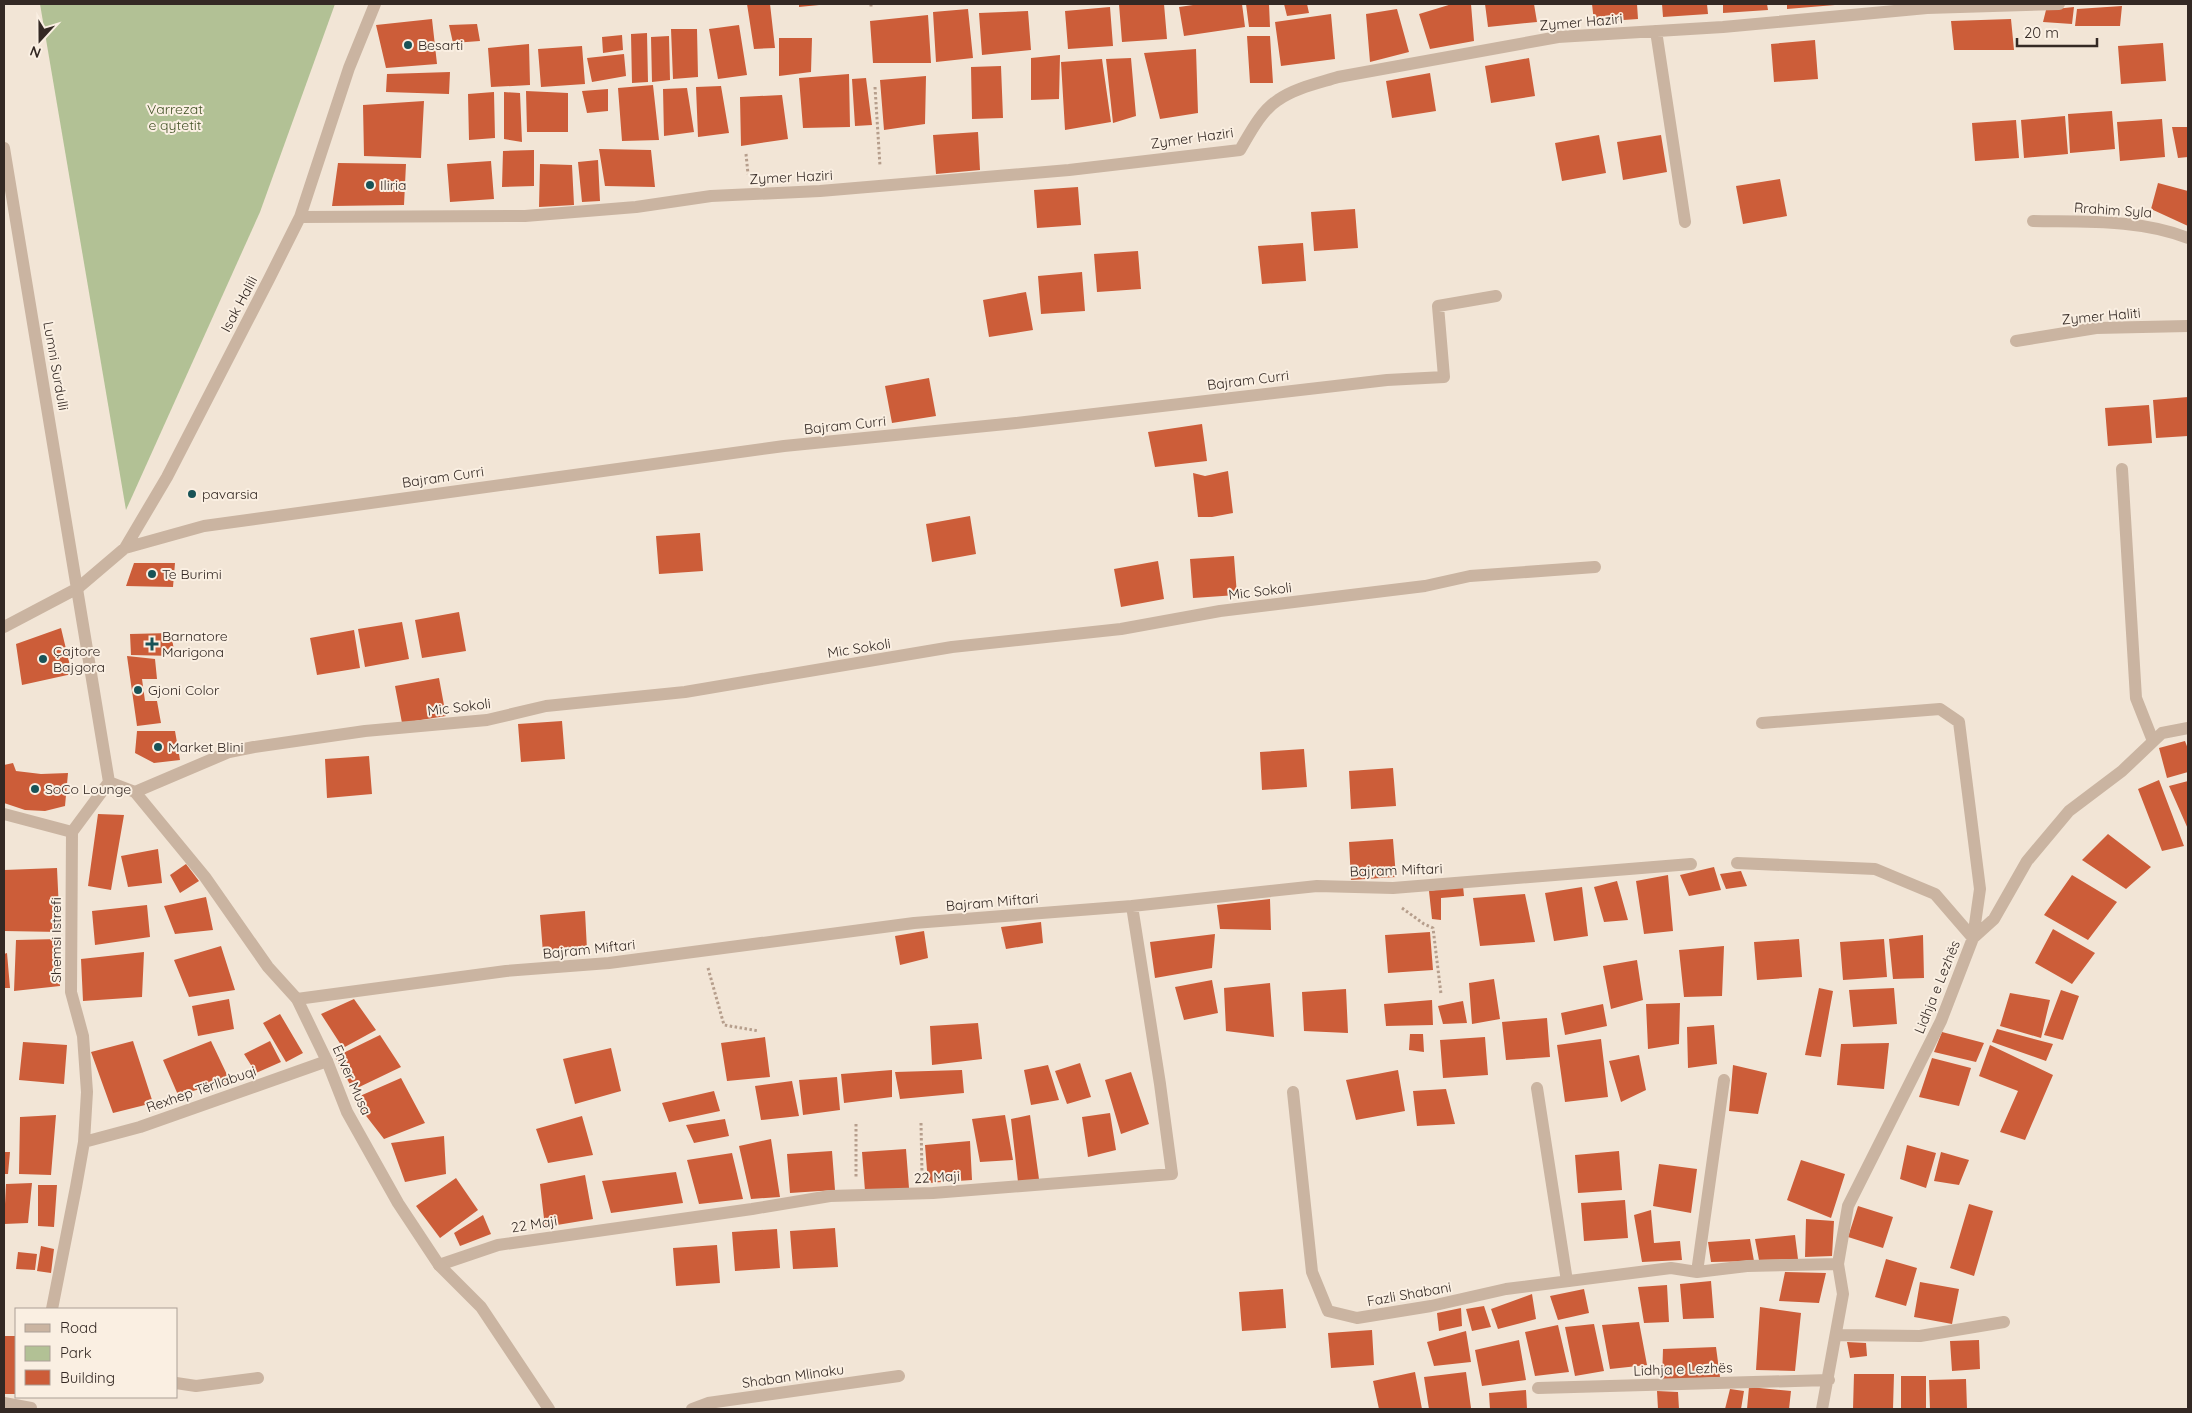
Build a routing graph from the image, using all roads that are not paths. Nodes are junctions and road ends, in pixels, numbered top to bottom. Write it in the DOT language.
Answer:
graph roads {
  1 [pos="375,4"];
  2 [pos="2059,4"];
  3 [pos="1656,31"];
  4 [pos="4,148"];
  5 [pos="300,217"];
  6 [pos="2033,221"];
  7 [pos="1685,222"];
  8 [pos="2188,238"];
  9 [pos="1496,296"];
  10 [pos="2188,326"];
  11 [pos="2016,340"];
  12 [pos="2122,469"];
  13 [pos="125,548"];
  14 [pos="1595,567"];
  15 [pos="78,588"];
  16 [pos="4,627"];
  17 [pos="1762,723"];
  18 [pos="2188,728"];
  19 [pos="2152,741"];
  20 [pos="109,782"];
  21 [pos="136,792"];
  22 [pos="4,814"];
  23 [pos="72,832"];
  24 [pos="1737,863"];
  25 [pos="1691,864"];
  26 [pos="1132,906"];
  27 [pos="1973,938"];
  28 [pos="297,999"];
  29 [pos="327,1061"];
  30 [pos="1724,1080"];
  31 [pos="1537,1088"];
  32 [pos="1293,1092"];
  33 [pos="84,1142"];
  34 [pos="1838,1264"];
  35 [pos="439,1265"];
  36 [pos="1697,1272"];
  37 [pos="1567,1281"];
  38 [pos="55,1307"];
  39 [pos="2004,1322"];
  40 [pos="1837,1335"];
  41 [pos="899,1376"];
  42 [pos="258,1378"];
  43 [pos="1829,1380"];
  44 [pos="178,1383"];
  45 [pos="1538,1388"];
  46 [pos="4,1403"];
  47 [pos="32,1405"];
  48 [pos="549,1409"];
  49 [pos="692,1409"];
  50 [pos="1822,1409"];
  1 -- 5 [label="street, Isak Halili"];
  2 -- 3 [label="street, Zymer Haziri"];
  3 -- 5 [label="street, Zymer Haziri"];
  3 -- 7 [label="street"];
  4 -- 15 [label="street, Lumni Surdulli"];
  5 -- 13 [label="street, Isak Halili"];
  6 -- 8 [label="street, Rrahim Syla"];
  9 -- 13 [label="street, Bajram Curri"];
  10 -- 11 [label="street, Zymer Haliti"];
  12 -- 19 [label="street"];
  13 -- 15 [label="street, Isak Halili"];
  14 -- 21 [label="street, Mic Sokoli"];
  15 -- 16 [label="street, Isak Halili"];
  15 -- 20 [label="street"];
  17 -- 27 [label="street"];
  18 -- 19 [label="street, Lidhja e Lezhës"];
  19 -- 27 [label="street, Lidhja e Lezhës"];
  20 -- 21 [label="street"];
  20 -- 23 [label="street"];
  21 -- 28 [label="street, Enver Musa"];
  22 -- 23 [label="street"];
  23 -- 33 [label="street, Shemsi Istrefi"];
  24 -- 27 [label="street"];
  25 -- 26 [label="street, Bajram Miftari"];
  26 -- 28 [label="street, Bajram Miftari"];
  26 -- 35 [label="street, 22 Maji"];
  27 -- 34 [label="street, Lidhja e Lezhës"];
  28 -- 29 [label="street, Enver Musa"];
  29 -- 33 [label="street, Rexhep Tërllabuqi"];
  29 -- 35 [label="street, Enver Musa"];
  30 -- 36 [label="street"];
  31 -- 37 [label="street"];
  32 -- 37 [label="street, Fazli Shabani"];
  33 -- 38 [label="street, Shemsi Istrefi"];
  34 -- 36 [label="street, Fazli Shabani"];
  34 -- 40 [label="street, Lidhja e Lezhës"];
  35 -- 48 [label="street, Enver Musa"];
  36 -- 37 [label="street, Fazli Shabani"];
  39 -- 40 [label="street"];
  40 -- 43 [label="street, Lidhja e Lezhës"];
  41 -- 49 [label="street, Shaban Mlinaku"];
  42 -- 44 [label="street"];
  43 -- 45 [label="street, Lidhja e Lezhës"];
  43 -- 50 [label="street, Lidhja e Lezhës"];
  46 -- 47 [label="street"];
}
